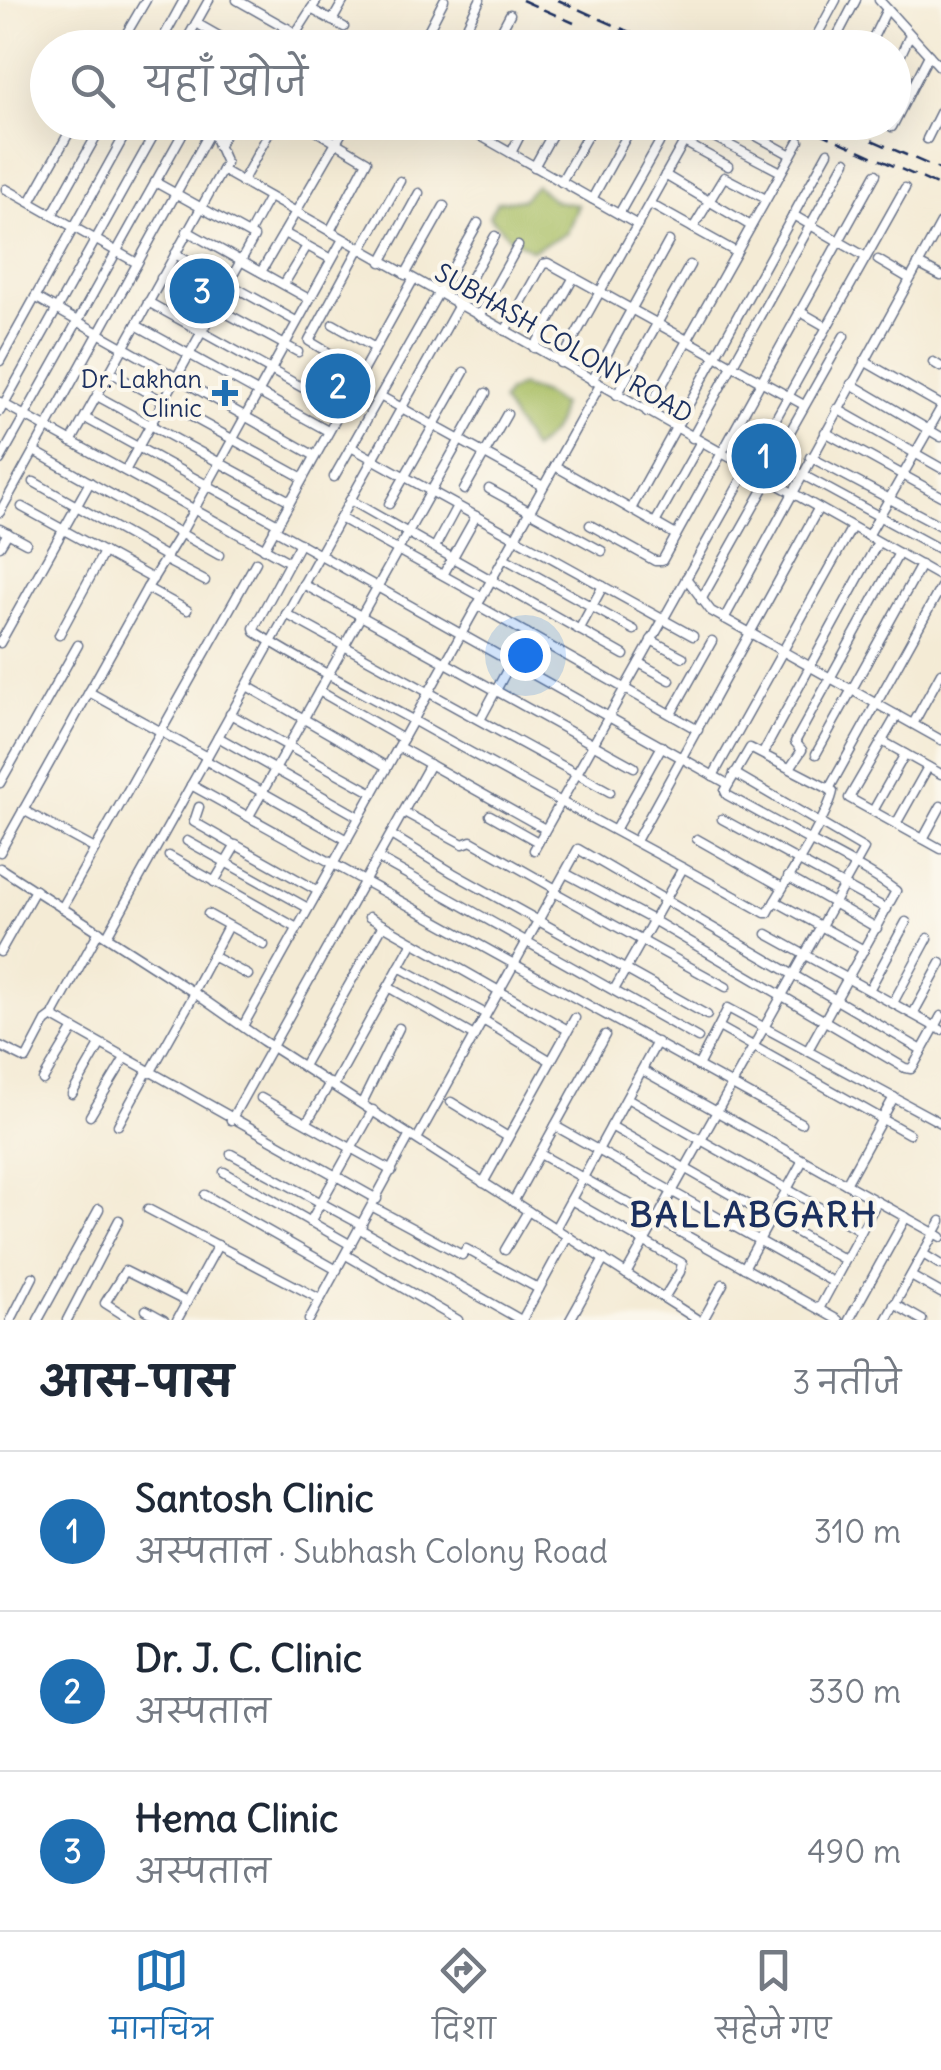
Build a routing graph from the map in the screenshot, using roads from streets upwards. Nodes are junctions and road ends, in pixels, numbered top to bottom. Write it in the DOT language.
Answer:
graph roads {
  1 [pos="146,0"];
  2 [pos="184,0"];
  3 [pos="209,0"];
  4 [pos="316,0"];
  5 [pos="344,0"];
  6 [pos="444,0"];
  7 [pos="480,0"];
  8 [pos="836,0"];
  9 [pos="856,0"];
  10 [pos="878,0"];
  11 [pos="243,2"];
  12 [pos="887,9"];
  13 [pos="311,10"];
  14 [pos="510,14"];
  15 [pos="332,21"];
  16 [pos="196,23"];
  17 [pos="344,27"];
  18 [pos="287,28"];
  19 [pos="128,30"];
  20 [pos="168,30"];
  21 [pos="192,30"];
  22 [pos="208,30"];
  23 [pos="290,30"];
  24 [pos="298,30"];
  25 [pos="428,30"];
  26 [pos="465,30"];
  27 [pos="502,30"];
  28 [pos="820,30"];
  29 [pos="841,30"];
  30 [pos="877,30"];
  31 [pos="906,30"];
  32 [pos="911,35"];
  33 [pos="929,54"];
  34 [pos="941,68"];
  35 [pos="911,90"];
  36 [pos="941,111"];
  37 [pos="64,140"];
  38 [pos="94,140"];
  39 [pos="122,140"];
  40 [pos="150,140"];
  41 [pos="179,140"];
  42 [pos="203,140"];
  43 [pos="216,140"];
  44 [pos="222,140"];
  45 [pos="265,140"];
  46 [pos="333,140"];
  47 [pos="487,140"];
  48 [pos="518,140"];
  49 [pos="549,140"];
  50 [pos="585,140"];
  51 [pos="624,140"];
  52 [pos="685,140"];
  53 [pos="723,140"];
  54 [pos="765,140"];
  55 [pos="798,140"];
  56 [pos="927,140"];
  57 [pos="337,142"];
  58 [pos="659,144"];
  59 [pos="218,146"];
  60 [pos="828,152"];
  61 [pos="511,153"];
  62 [pos="791,154"];
  63 [pos="846,160"];
  64 [pos="728,166"];
  65 [pos="534,167"];
  66 [pos="222,170"];
  67 [pos="781,172"];
  68 [pos="876,174"];
  69 [pos="665,175"];
  70 [pos="155,182"];
  71 [pos="242,182"];
  72 [pos="400,182"];
  73 [pos="562,182"];
  74 [pos="905,188"];
  75 [pos="6,190"];
  76 [pos="420,192"];
  77 [pos="176,193"];
  78 [pos="268,197"];
  79 [pos="592,199"];
  80 [pos="766,199"];
  81 [pos="709,201"];
  82 [pos="30,202"];
  83 [pos="650,204"];
  84 [pos="444,206"];
  85 [pos="200,207"];
  86 [pos="296,212"];
  87 [pos="619,214"];
  88 [pos="52,215"];
  89 [pos="794,215"];
  90 [pos="478,223"];
  91 [pos="941,223"];
  92 [pos="810,224"];
  93 [pos="638,225"];
  94 [pos="751,226"];
  95 [pos="74,227"];
  96 [pos="693,228"];
  97 [pos="188,230"];
  98 [pos="330,231"];
  99 [pos="250,232"];
  100 [pos="284,233"];
  101 [pos="495,236"];
  102 [pos="94,239"];
  103 [pos="343,239"];
  104 [pos="838,241"];
  105 [pos="931,241"];
  106 [pos="669,242"];
  107 [pos="307,246"];
  108 [pos="518,246"];
  109 [pos="941,246"];
  110 [pos="360,250"];
  111 [pos="116,251"];
  112 [pos="736,252"];
  113 [pos="174,254"];
  114 [pos="866,256"];
  115 [pos="331,259"];
  116 [pos="878,260"];
  117 [pos="242,261"];
  118 [pos="381,262"];
  119 [pos="137,263"];
  120 [pos="918,264"];
  121 [pos="690,265"];
  122 [pos="260,272"];
  123 [pos="941,276"];
  124 [pos="409,277"];
  125 [pos="574,277"];
  126 [pos="161,278"];
  127 [pos="910,278"];
  128 [pos="228,284"];
  129 [pos="284,284"];
  130 [pos="600,292"];
  131 [pos="438,294"];
  132 [pos="35,297"];
  133 [pos="309,298"];
  134 [pos="148,302"];
  135 [pos="458,305"];
  136 [pos="215,308"];
  137 [pos="56,309"];
  138 [pos="632,309"];
  139 [pos="799,311"];
  140 [pos="479,316"];
  141 [pos="77,321"];
  142 [pos="296,321"];
  143 [pos="657,323"];
  144 [pos="333,324"];
  145 [pos="136,325"];
  146 [pos="827,327"];
  147 [pos="505,331"];
  148 [pos="202,332"];
  149 [pos="100,334"];
  150 [pos="844,336"];
  151 [pos="687,340"];
  152 [pos="284,346"];
  153 [pos="123,347"];
  154 [pos="375,348"];
  155 [pos="534,348"];
  156 [pos="298,352"];
  157 [pos="190,354"];
  158 [pos="716,356"];
  159 [pos="0,360"];
  160 [pos="864,361"];
  161 [pos="560,362"];
  162 [pos="732,365"];
  163 [pos="271,370"];
  164 [pos="110,372"];
  165 [pos="362,372"];
  166 [pos="464,372"];
  167 [pos="177,378"];
  168 [pos="760,381"];
  169 [pos="596,383"];
  170 [pos="851,384"];
  171 [pos="259,392"];
  172 [pos="486,392"];
  173 [pos="616,395"];
  174 [pos="97,396"];
  175 [pos="380,396"];
  176 [pos="788,396"];
  177 [pos="164,401"];
  178 [pos="1,406"];
  179 [pos="804,406"];
  180 [pos="941,407"];
  181 [pos="401,408"];
  182 [pos="341,409"];
  183 [pos="837,409"];
  184 [pos="647,412"];
  185 [pos="507,414"];
  186 [pos="25,416"];
  187 [pos="245,416"];
  188 [pos="85,418"];
  189 [pos="151,424"];
  190 [pos="433,426"];
  191 [pos="47,428"];
  192 [pos="676,429"];
  193 [pos="929,430"];
  194 [pos="328,432"];
  195 [pos="824,432"];
  196 [pos="941,437"];
  197 [pos="232,439"];
  198 [pos="459,440"];
  199 [pos="696,440"];
  200 [pos="72,442"];
  201 [pos="138,448"];
  202 [pos="351,448"];
  203 [pos="758,449"];
  204 [pos="34,450"];
  205 [pos="916,453"];
  206 [pos="484,454"];
  207 [pos="721,455"];
  208 [pos="315,456"];
  209 [pos="810,457"];
  210 [pos="0,460"];
  211 [pos="220,460"];
  212 [pos="373,460"];
  213 [pos="555,466"];
  214 [pos="941,468"];
  215 [pos="747,470"];
  216 [pos="125,471"];
  217 [pos="801,474"];
  218 [pos="903,475"];
  219 [pos="334,477"];
  220 [pos="404,477"];
  221 [pos="303,478"];
  222 [pos="768,481"];
  223 [pos="34,482"];
  224 [pos="90,482"];
  225 [pos="206,485"];
  226 [pos="543,486"];
  227 [pos="490,489"];
  228 [pos="464,490"];
  229 [pos="430,491"];
  230 [pos="790,493"];
  231 [pos="941,496"];
  232 [pos="890,499"];
  233 [pos="350,500"];
  234 [pos="290,501"];
  235 [pos="388,504"];
  236 [pos="77,505"];
  237 [pos="22,506"];
  238 [pos="457,506"];
  239 [pos="631,509"];
  240 [pos="818,509"];
  241 [pos="192,510"];
  242 [pos="530,511"];
  243 [pos="0,512"];
  244 [pos="476,516"];
  245 [pos="880,516"];
  246 [pos="340,518"];
  247 [pos="656,523"];
  248 [pos="590,525"];
  249 [pos="276,526"];
  250 [pos="941,526"];
  251 [pos="852,528"];
  252 [pos="63,530"];
  253 [pos="4,531"];
  254 [pos="408,531"];
  255 [pos="182,533"];
  256 [pos="676,535"];
  257 [pos="868,536"];
  258 [pos="515,538"];
  259 [pos="878,542"];
  260 [pos="26,543"];
  261 [pos="300,543"];
  262 [pos="0,546"];
  263 [pos="436,547"];
  264 [pos="264,548"];
  265 [pos="398,550"];
  266 [pos="941,550"];
  267 [pos="602,551"];
  268 [pos="104,552"];
  269 [pos="899,553"];
  270 [pos="320,554"];
  271 [pos="219,555"];
  272 [pos="453,557"];
  273 [pos="504,558"];
  274 [pos="166,559"];
  275 [pos="256,562"];
  276 [pos="289,562"];
  277 [pos="921,566"];
  278 [pos="443,575"];
  279 [pos="941,577"];
  280 [pos="686,578"];
  281 [pos="152,579"];
  282 [pos="492,579"];
  283 [pos="205,581"];
  284 [pos="303,584"];
  285 [pos="603,586"];
  286 [pos="377,587"];
  287 [pos="941,587"];
  288 [pos="147,588"];
  289 [pos="701,600"];
  290 [pos="480,601"];
  291 [pos="592,607"];
  292 [pos="187,610"];
  293 [pos="286,614"];
  294 [pos="361,616"];
  295 [pos="663,619"];
  296 [pos="724,619"];
  297 [pos="579,630"];
  298 [pos="634,630"];
  299 [pos="527,633"];
  300 [pos="461,634"];
  301 [pos="752,634"];
  302 [pos="59,635"];
  303 [pos="693,636"];
  304 [pos="652,640"];
  305 [pos="712,641"];
  306 [pos="271,642"];
  307 [pos="0,643"];
  308 [pos="78,646"];
  309 [pos="344,647"];
  310 [pos="783,651"];
  311 [pos="624,655"];
  312 [pos="683,657"];
  313 [pos="510,661"];
  314 [pos="445,663"];
  315 [pos="638,663"];
  316 [pos="810,666"];
  317 [pos="328,674"];
  318 [pos="830,678"];
  319 [pos="940,678"];
  320 [pos="670,680"];
  321 [pos="246,686"];
  322 [pos="624,688"];
  323 [pos="852,690"];
  324 [pos="319,691"];
  325 [pos="494,691"];
  326 [pos="90,692"];
  327 [pos="428,694"];
  328 [pos="877,704"];
  329 [pos="230,714"];
  330 [pos="671,714"];
  331 [pos="897,715"];
  332 [pos="608,716"];
  333 [pos="303,720"];
  334 [pos="480,720"];
  335 [pos="413,721"];
  336 [pos="912,724"];
  337 [pos="698,730"];
  338 [pos="160,732"];
  339 [pos="218,737"];
  340 [pos="941,740"];
  341 [pos="882,741"];
  342 [pos="401,743"];
  343 [pos="592,744"];
  344 [pos="288,746"];
  345 [pos="662,746"];
  346 [pos="763,753"];
  347 [pos="816,754"];
  348 [pos="905,754"];
  349 [pos="206,758"];
  350 [pos="682,758"];
  351 [pos="430,764"];
  352 [pos="388,767"];
  353 [pos="634,767"];
  354 [pos="928,767"];
  355 [pos="790,768"];
  356 [pos="276,769"];
  357 [pos="734,773"];
  358 [pos="576,774"];
  359 [pos="941,774"];
  360 [pos="713,776"];
  361 [pos="0,783"];
  362 [pos="728,784"];
  363 [pos="191,785"];
  364 [pos="829,789"];
  365 [pos="263,792"];
  366 [pos="610,792"];
  367 [pos="373,793"];
  368 [pos="560,804"];
  369 [pos="941,806"];
  370 [pos="199,807"];
  371 [pos="23,810"];
  372 [pos="873,811"];
  373 [pos="404,812"];
  374 [pos="490,815"];
  375 [pos="249,816"];
  376 [pos="359,817"];
  377 [pos="722,819"];
  378 [pos="819,822"];
  379 [pos="896,824"];
  380 [pos="545,829"];
  381 [pos="615,830"];
  382 [pos="391,834"];
  383 [pos="697,838"];
  384 [pos="923,839"];
  385 [pos="188,840"];
  386 [pos="347,840"];
  387 [pos="808,840"];
  388 [pos="636,841"];
  389 [pos="234,845"];
  390 [pos="941,849"];
  391 [pos="95,850"];
  392 [pos="0,852"];
  393 [pos="169,856"];
  394 [pos="378,858"];
  395 [pos="797,860"];
  396 [pos="225,861"];
  397 [pos="333,864"];
  398 [pos="854,866"];
  399 [pos="0,868"];
  400 [pos="683,868"];
  401 [pos="565,872"];
  402 [pos="788,877"];
  403 [pos="214,882"];
  404 [pos="364,882"];
  405 [pos="843,886"];
  406 [pos="782,887"];
  407 [pos="35,890"];
  408 [pos="555,890"];
  409 [pos="318,891"];
  410 [pos="664,899"];
  411 [pos="774,901"];
  412 [pos="833,903"];
  413 [pos="62,908"];
  414 [pos="308,908"];
  415 [pos="887,909"];
  416 [pos="208,914"];
  417 [pos="369,917"];
  418 [pos="653,920"];
  419 [pos="538,921"];
  420 [pos="906,922"];
  421 [pos="382,925"];
  422 [pos="228,926"];
  423 [pos="820,927"];
  424 [pos="298,928"];
  425 [pos="877,928"];
  426 [pos="103,933"];
  427 [pos="767,934"];
  428 [pos="928,938"];
  429 [pos="641,940"];
  430 [pos="413,942"];
  431 [pos="526,942"];
  432 [pos="264,945"];
  433 [pos="864,950"];
  434 [pos="0,952"];
  435 [pos="804,955"];
  436 [pos="212,956"];
  437 [pos="941,963"];
  438 [pos="514,964"];
  439 [pos="400,967"];
  440 [pos="626,970"];
  441 [pos="794,974"];
  442 [pos="248,975"];
  443 [pos="848,979"];
  444 [pos="388,987"];
  445 [pos="726,987"];
  446 [pos="614,990"];
  447 [pos="869,990"];
  448 [pos="499,991"];
  449 [pos="194,993"];
  450 [pos="781,996"];
  451 [pos="837,1000"];
  452 [pos="893,1004"];
  453 [pos="913,1014"];
  454 [pos="54,1015"];
  455 [pos="707,1015"];
  456 [pos="941,1016"];
  457 [pos="484,1017"];
  458 [pos="575,1018"];
  459 [pos="825,1022"];
  460 [pos="243,1026"];
  461 [pos="764,1026"];
  462 [pos="719,1027"];
  463 [pos="399,1028"];
  464 [pos="938,1028"];
  465 [pos="73,1030"];
  466 [pos="568,1030"];
  467 [pos="605,1035"];
  468 [pos="474,1036"];
  469 [pos="698,1038"];
  470 [pos="657,1042"];
  471 [pos="100,1045"];
  472 [pos="0,1046"];
  473 [pos="753,1046"];
  474 [pos="272,1047"];
  475 [pos="808,1050"];
  476 [pos="922,1050"];
  477 [pos="124,1058"];
  478 [pos="551,1060"];
  479 [pos="303,1066"];
  480 [pos="698,1066"];
  481 [pos="642,1070"];
  482 [pos="149,1072"];
  483 [pos="43,1080"];
  484 [pos="332,1084"];
  485 [pos="732,1084"];
  486 [pos="72,1094"];
  487 [pos="894,1097"];
  488 [pos="262,1098"];
  489 [pos="626,1098"];
  490 [pos="451,1102"];
  491 [pos="362,1103"];
  492 [pos="373,1110"];
  493 [pos="716,1112"];
  494 [pos="90,1116"];
  495 [pos="882,1119"];
  496 [pos="232,1120"];
  497 [pos="306,1122"];
  498 [pos="941,1122"];
  499 [pos="801,1124"];
  500 [pos="118,1125"];
  501 [pos="555,1126"];
  502 [pos="611,1126"];
  503 [pos="909,1134"];
  504 [pos="413,1137"];
  505 [pos="508,1137"];
  506 [pos="700,1141"];
  507 [pos="352,1147"];
  508 [pos="598,1150"];
  509 [pos="231,1154"];
  510 [pos="540,1154"];
  511 [pos="803,1160"];
  512 [pos="685,1168"];
  513 [pos="392,1171"];
  514 [pos="224,1172"];
  515 [pos="337,1178"];
  516 [pos="583,1178"];
  517 [pos="483,1182"];
  518 [pos="846,1184"];
  519 [pos="788,1189"];
  520 [pos="673,1190"];
  521 [pos="205,1195"];
  522 [pos="571,1200"];
  523 [pos="514,1202"];
  524 [pos="877,1202"];
  525 [pos="321,1203"];
  526 [pos="375,1203"];
  527 [pos="99,1209"];
  528 [pos="148,1209"];
  529 [pos="528,1210"];
  530 [pos="771,1218"];
  531 [pos="906,1218"];
  532 [pos="119,1220"];
  533 [pos="656,1220"];
  534 [pos="941,1221"];
  535 [pos="310,1222"];
  536 [pos="361,1227"];
  537 [pos="556,1227"];
  538 [pos="861,1231"];
  539 [pos="568,1236"];
  540 [pos="938,1236"];
  541 [pos="760,1240"];
  542 [pos="645,1241"];
  543 [pos="218,1245"];
  544 [pos="351,1245"];
  545 [pos="505,1250"];
  546 [pos="346,1254"];
  547 [pos="923,1254"];
  548 [pos="604,1260"];
  549 [pos="846,1260"];
  550 [pos="941,1264"];
  551 [pos="744,1268"];
  552 [pos="337,1270"];
  553 [pos="626,1274"];
  554 [pos="911,1276"];
  555 [pos="32,1278"];
  556 [pos="833,1282"];
  557 [pos="722,1284"];
  558 [pos="539,1290"];
  559 [pos="941,1293"];
  560 [pos="664,1298"];
  561 [pos="320,1299"];
  562 [pos="187,1302"];
  563 [pos="894,1304"];
  564 [pos="146,1310"];
  565 [pos="819,1310"];
  566 [pos="572,1316"];
  567 [pos="11,1320"];
  568 [pos="38,1320"];
  569 [pos="67,1320"];
  570 [pos="132,1320"];
  571 [pos="164,1320"];
  572 [pos="177,1320"];
  573 [pos="309,1320"];
  574 [pos="458,1320"];
  575 [pos="522,1320"];
  576 [pos="586,1320"];
  577 [pos="701,1320"];
  578 [pos="838,1320"];
  579 [pos="850,1320"];
  580 [pos="886,1320"];
  581 [pos="922,1320"];
  1 -- 19 [label="street"];
  2 -- 20 [label="street"];
  3 -- 16 [label="street"];
  4 -- 13 [label="street"];
  5 -- 15 [label="street"];
  6 -- 25 [label="street"];
  7 -- 26 [label="street"];
  8 -- 28 [label="street"];
  9 -- 29 [label="street"];
  10 -- 12 [label="street"];
  11 -- 18 [label="street"];
  12 -- 30 [label="street"];
  12 -- 31 [label="street"];
  13 -- 15 [label="street"];
  13 -- 24 [label="street"];
  14 -- 27 [label="street"];
  15 -- 17 [label="street"];
  16 -- 21 [label="street"];
  16 -- 22 [label="street"];
  18 -- 23 [label="street"];
  32 -- 33 [label="street"];
  33 -- 34 [label="street"];
  33 -- 35 [label="street"];
  36 -- 56 [label="street"];
  37 -- 82 [label="street"];
  38 -- 88 [label="street"];
  39 -- 95 [label="street"];
  40 -- 102 [label="street"];
  41 -- 70 [label="street"];
  42 -- 77 [label="street"];
  43 -- 59 [label="street"];
  44 -- 59 [label="street"];
  45 -- 71 [label="street"];
  46 -- 57 [label="street"];
  47 -- 61 [label="street"];
  48 -- 61 [label="street"];
  49 -- 65 [label="street"];
  50 -- 73 [label="street"];
  51 -- 79 [label="street"];
  52 -- 64 [label="street"];
  52 -- 69 [label="street"];
  53 -- 67 [label="street"];
  54 -- 62 [label="street"];
  55 -- 62 [label="street"];
  57 -- 86 [label="street"];
  57 -- 98 [label="street"];
  58 -- 87 [label="street"];
  59 -- 66 [label="street"];
  60 -- 89 [label="street"];
  61 -- 65 [label="street"];
  62 -- 67 [label="street"];
  63 -- 92 [label="street"];
  65 -- 73 [label="street"];
  66 -- 71 [label="street, SUBHASH COLONY ROAD"];
  66 -- 85 [label="street"];
  67 -- 80 [label="street"];
  68 -- 104 [label="street"];
  69 -- 81 [label="street"];
  69 -- 83 [label="street"];
  70 -- 77 [label="street"];
  70 -- 111 [label="street"];
  71 -- 78 [label="street, SUBHASH COLONY ROAD"];
  72 -- 110 [label="street"];
  73 -- 79 [label="street"];
  74 -- 114 [label="street"];
  75 -- 82 [label="street"];
  76 -- 118 [label="street"];
  77 -- 85 [label="street"];
  77 -- 119 [label="street"];
  78 -- 86 [label="street, SUBHASH COLONY ROAD"];
  78 -- 99 [label="street"];
  79 -- 87 [label="street"];
  80 -- 81 [label="street"];
  80 -- 94 [label="street"];
  81 -- 94 [label="street"];
  81 -- 96 [label="street"];
  82 -- 88 [label="street"];
  83 -- 93 [label="street"];
  83 -- 96 [label="street"];
  84 -- 124 [label="street"];
  85 -- 97 [label="street"];
  85 -- 99 [label="street"];
  86 -- 98 [label="street, SUBHASH COLONY ROAD"];
  86 -- 100 [label="street"];
  87 -- 93 [label="street"];
  88 -- 95 [label="street"];
  89 -- 92 [label="street"];
  89 -- 158 [label="street"];
  90 -- 131 [label="street"];
  91 -- 105 [label="street"];
  92 -- 104 [label="street"];
  92 -- 162 [label="street"];
  93 -- 130 [label="street"];
  94 -- 112 [label="street"];
  95 -- 102 [label="street"];
  95 -- 132 [label="street"];
  96 -- 112 [label="street"];
  97 -- 113 [label="street"];
  97 -- 117 [label="street"];
  98 -- 103 [label="street, SUBHASH COLONY ROAD"];
  99 -- 117 [label="street"];
  100 -- 107 [label="street"];
  100 -- 122 [label="street"];
  101 -- 135 [label="street"];
  102 -- 111 [label="street"];
  102 -- 137 [label="street"];
  103 -- 110 [label="street, SUBHASH COLONY ROAD"];
  103 -- 115 [label="street"];
  104 -- 114 [label="street"];
  104 -- 139 [label="street"];
  105 -- 109 [label="street"];
  105 -- 120 [label="street"];
  106 -- 138 [label="street"];
  107 -- 115 [label="street"];
  107 -- 129 [label="street"];
  108 -- 140 [label="street"];
  110 -- 118 [label="street, SUBHASH COLONY ROAD"];
  110 -- 165 [label="street"];
  111 -- 119 [label="street"];
  111 -- 141 [label="street"];
  112 -- 151 [label="street"];
  113 -- 126 [label="street"];
  113 -- 128 [label="street"];
  114 -- 146 [label="street"];
  115 -- 133 [label="street"];
  116 -- 127 [label="street"];
  117 -- 122 [label="street"];
  117 -- 128 [label="street"];
  118 -- 124 [label="street, SUBHASH COLONY ROAD"];
  119 -- 149 [label="street"];
  120 -- 123 [label="street"];
  120 -- 127 [label="street"];
  121 -- 143 [label="street"];
  122 -- 129 [label="street"];
  124 -- 131 [label="street, SUBHASH COLONY ROAD"];
  124 -- 154 [label="street"];
  125 -- 130 [label="street"];
  125 -- 147 [label="street"];
  125 -- 155 [label="street"];
  126 -- 134 [label="street"];
  126 -- 136 [label="street"];
  127 -- 160 [label="street"];
  128 -- 136 [label="street"];
  128 -- 142 [label="street"];
  129 -- 133 [label="street"];
  130 -- 138 [label="street"];
  130 -- 161 [label="street"];
  131 -- 135 [label="street, SUBHASH COLONY ROAD"];
  131 -- 175 [label="street"];
  132 -- 137 [label="street"];
  132 -- 159 [label="street"];
  133 -- 142 [label="street"];
  134 -- 145 [label="street"];
  134 -- 148 [label="street"];
  135 -- 140 [label="street, SUBHASH COLONY ROAD"];
  135 -- 181 [label="street"];
  136 -- 148 [label="street"];
  136 -- 152 [label="street"];
  137 -- 141 [label="street"];
  137 -- 178 [label="street"];
  138 -- 143 [label="street"];
  138 -- 169 [label="street"];
  139 -- 146 [label="street"];
  139 -- 168 [label="street"];
  140 -- 147 [label="street, SUBHASH COLONY ROAD"];
  141 -- 149 [label="street"];
  141 -- 186 [label="street"];
  142 -- 152 [label="street"];
  143 -- 151 [label="street"];
  143 -- 173 [label="street"];
  144 -- 154 [label="street"];
  145 -- 153 [label="street"];
  145 -- 157 [label="street"];
  146 -- 176 [label="street"];
  147 -- 155 [label="street, SUBHASH COLONY ROAD"];
  148 -- 157 [label="street"];
  148 -- 163 [label="street"];
  149 -- 153 [label="street"];
  149 -- 191 [label="street"];
  150 -- 179 [label="street"];
  151 -- 158 [label="street"];
  151 -- 184 [label="street"];
  152 -- 156 [label="street"];
  152 -- 163 [label="street"];
  153 -- 164 [label="street"];
  153 -- 167 [label="street"];
  154 -- 165 [label="street"];
  155 -- 161 [label="street, SUBHASH COLONY ROAD"];
  157 -- 167 [label="street"];
  157 -- 171 [label="street"];
  158 -- 162 [label="street"];
  158 -- 192 [label="street"];
  160 -- 170 [label="street"];
  160 -- 180 [label="street"];
  161 -- 169 [label="street, SUBHASH COLONY ROAD"];
  162 -- 168 [label="street"];
  162 -- 199 [label="street"];
  163 -- 171 [label="street"];
  163 -- 182 [label="street"];
  164 -- 174 [label="street"];
  164 -- 177 [label="street"];
  165 -- 182 [label="street"];
  166 -- 190 [label="street"];
  167 -- 177 [label="street"];
  167 -- 187 [label="street"];
  168 -- 176 [label="street"];
  168 -- 207 [label="street"];
  169 -- 173 [label="street, SUBHASH COLONY ROAD"];
  169 -- 213 [label="street"];
  170 -- 183 [label="street"];
  170 -- 193 [label="street"];
  171 -- 187 [label="street"];
  171 -- 194 [label="street"];
  172 -- 198 [label="street"];
  173 -- 184 [label="street, SUBHASH COLONY ROAD"];
  174 -- 188 [label="street"];
  174 -- 189 [label="street"];
  175 -- 181 [label="street"];
  175 -- 202 [label="street"];
  176 -- 179 [label="street"];
  176 -- 203 [label="street"];
  177 -- 189 [label="street"];
  177 -- 197 [label="street"];
  178 -- 186 [label="street"];
  179 -- 203 [label="street"];
  180 -- 193 [label="street"];
  181 -- 190 [label="street"];
  181 -- 212 [label="street"];
  182 -- 194 [label="street"];
  183 -- 195 [label="street"];
  183 -- 205 [label="street"];
  184 -- 192 [label="street, SUBHASH COLONY ROAD"];
  185 -- 206 [label="street"];
  186 -- 191 [label="street"];
  186 -- 210 [label="street"];
  187 -- 197 [label="street"];
  187 -- 208 [label="street"];
  188 -- 200 [label="street"];
  188 -- 201 [label="street"];
  189 -- 201 [label="street"];
  189 -- 211 [label="street"];
  190 -- 198 [label="street"];
  190 -- 220 [label="street"];
  191 -- 200 [label="street"];
  191 -- 204 [label="street"];
  192 -- 199 [label="street, SUBHASH COLONY ROAD"];
  192 -- 239 [label="street"];
  193 -- 196 [label="street"];
  193 -- 205 [label="street"];
  194 -- 208 [label="street"];
  195 -- 209 [label="street"];
  195 -- 218 [label="street"];
  197 -- 211 [label="street"];
  197 -- 221 [label="street"];
  198 -- 206 [label="street"];
  198 -- 229 [label="street"];
  199 -- 207 [label="street, SUBHASH COLONY ROAD"];
  199 -- 247 [label="street"];
  200 -- 216 [label="street"];
  201 -- 216 [label="street"];
  201 -- 225 [label="street"];
  202 -- 212 [label="street"];
  202 -- 219 [label="street"];
  203 -- 215 [label="street"];
  204 -- 224 [label="street"];
  204 -- 243 [label="street"];
  205 -- 214 [label="street"];
  205 -- 218 [label="street"];
  206 -- 226 [label="street"];
  206 -- 228 [label="street"];
  207 -- 215 [label="street, SUBHASH COLONY ROAD"];
  207 -- 256 [label="street"];
  208 -- 221 [label="street"];
  209 -- 217 [label="street"];
  209 -- 232 [label="street"];
  211 -- 225 [label="street"];
  211 -- 234 [label="street"];
  212 -- 220 [label="street"];
  212 -- 233 [label="street"];
  213 -- 226 [label="street"];
  213 -- 239 [label="street"];
  215 -- 222 [label="street, SUBHASH COLONY ROAD"];
  215 -- 280 [label="street"];
  216 -- 241 [label="street"];
  217 -- 230 [label="street"];
  217 -- 245 [label="street"];
  218 -- 231 [label="street"];
  218 -- 232 [label="street"];
  220 -- 229 [label="street"];
  220 -- 235 [label="street"];
  221 -- 234 [label="street"];
  222 -- 230 [label="street, SUBHASH COLONY ROAD"];
  222 -- 289 [label="street"];
  223 -- 236 [label="street"];
  224 -- 236 [label="street"];
  224 -- 255 [label="street"];
  225 -- 241 [label="street"];
  225 -- 249 [label="street"];
  226 -- 242 [label="street"];
  227 -- 242 [label="street"];
  229 -- 238 [label="street"];
  229 -- 254 [label="street"];
  230 -- 240 [label="street, SUBHASH COLONY ROAD"];
  230 -- 296 [label="street"];
  232 -- 245 [label="street"];
  232 -- 250 [label="street"];
  233 -- 246 [label="street"];
  233 -- 254 [label="street"];
  234 -- 249 [label="street"];
  236 -- 252 [label="street"];
  236 -- 274 [label="street"];
  237 -- 252 [label="street"];
  238 -- 244 [label="street"];
  238 -- 263 [label="street"];
  239 -- 247 [label="street"];
  240 -- 251 [label="street, SUBHASH COLONY ROAD"];
  240 -- 301 [label="street"];
  241 -- 255 [label="street"];
  241 -- 264 [label="street"];
  242 -- 258 [label="street"];
  242 -- 267 [label="street"];
  244 -- 258 [label="street"];
  244 -- 272 [label="street"];
  245 -- 257 [label="street"];
  245 -- 266 [label="street"];
  246 -- 265 [label="street"];
  246 -- 270 [label="street"];
  247 -- 256 [label="street"];
  248 -- 256 [label="street"];
  249 -- 261 [label="street"];
  249 -- 264 [label="street"];
  251 -- 257 [label="street, SUBHASH COLONY ROAD"];
  251 -- 310 [label="street"];
  252 -- 268 [label="street"];
  252 -- 307 [label="street"];
  253 -- 260 [label="street"];
  253 -- 262 [label="street"];
  254 -- 263 [label="street"];
  254 -- 265 [label="street"];
  255 -- 271 [label="street"];
  255 -- 274 [label="street"];
  257 -- 259 [label="street, SUBHASH COLONY ROAD"];
  258 -- 273 [label="street"];
  258 -- 285 [label="street"];
  259 -- 269 [label="street, SUBHASH COLONY ROAD"];
  259 -- 316 [label="street"];
  261 -- 270 [label="street"];
  261 -- 276 [label="street"];
  263 -- 272 [label="street"];
  264 -- 276 [label="street"];
  265 -- 278 [label="street"];
  265 -- 286 [label="street"];
  268 -- 281 [label="street"];
  268 -- 302 [label="street"];
  269 -- 277 [label="street, SUBHASH COLONY ROAD"];
  269 -- 318 [label="street"];
  270 -- 284 [label="street"];
  270 -- 286 [label="street"];
  272 -- 278 [label="street"];
  272 -- 282 [label="street"];
  273 -- 282 [label="street"];
  273 -- 291 [label="street"];
  274 -- 281 [label="street"];
  274 -- 283 [label="street"];
  275 -- 338 [label="street"];
  276 -- 306 [label="street"];
  277 -- 279 [label="street, SUBHASH COLONY ROAD"];
  277 -- 323 [label="street"];
  278 -- 290 [label="street"];
  280 -- 289 [label="street"];
  280 -- 295 [label="street"];
  281 -- 288 [label="street"];
  282 -- 290 [label="street"];
  282 -- 297 [label="street"];
  284 -- 293 [label="street"];
  284 -- 294 [label="street"];
  285 -- 291 [label="street"];
  285 -- 295 [label="street"];
  286 -- 294 [label="street"];
  286 -- 300 [label="street"];
  287 -- 328 [label="street"];
  288 -- 292 [label="street"];
  288 -- 326 [label="street"];
  289 -- 296 [label="street"];
  290 -- 299 [label="street"];
  290 -- 300 [label="street"];
  291 -- 297 [label="street"];
  291 -- 298 [label="street"];
  293 -- 306 [label="street"];
  293 -- 309 [label="street"];
  294 -- 309 [label="street"];
  294 -- 314 [label="street"];
  295 -- 303 [label="street"];
  295 -- 304 [label="street"];
  296 -- 301 [label="street"];
  297 -- 311 [label="street"];
  299 -- 313 [label="street"];
  299 -- 322 [label="street"];
  300 -- 313 [label="street"];
  300 -- 314 [label="street"];
  301 -- 310 [label="street"];
  301 -- 337 [label="street"];
  304 -- 312 [label="street"];
  304 -- 315 [label="street"];
  305 -- 330 [label="street"];
  306 -- 317 [label="street"];
  306 -- 321 [label="street"];
  308 -- 361 [label="street"];
  309 -- 317 [label="street"];
  309 -- 327 [label="street"];
  310 -- 316 [label="street"];
  310 -- 360 [label="street"];
  313 -- 325 [label="street"];
  313 -- 332 [label="street"];
  314 -- 325 [label="street"];
  314 -- 327 [label="street"];
  315 -- 320 [label="street"];
  315 -- 322 [label="street"];
  316 -- 318 [label="street"];
  316 -- 346 [label="street"];
  317 -- 324 [label="street"];
  317 -- 335 [label="street"];
  318 -- 323 [label="street"];
  318 -- 355 [label="street"];
  319 -- 336 [label="street"];
  321 -- 329 [label="street"];
  321 -- 333 [label="street"];
  322 -- 330 [label="street"];
  322 -- 332 [label="street"];
  323 -- 328 [label="street"];
  323 -- 347 [label="street"];
  324 -- 333 [label="street"];
  324 -- 342 [label="street"];
  325 -- 334 [label="street"];
  325 -- 343 [label="street"];
  326 -- 338 [label="street"];
  326 -- 371 [label="street"];
  327 -- 334 [label="street"];
  327 -- 335 [label="street"];
  328 -- 331 [label="street"];
  328 -- 364 [label="street"];
  329 -- 339 [label="street"];
  329 -- 344 [label="street"];
  330 -- 337 [label="street"];
  331 -- 336 [label="street"];
  331 -- 341 [label="street"];
  332 -- 343 [label="street"];
  332 -- 345 [label="street"];
  333 -- 344 [label="street"];
  333 -- 352 [label="street"];
  334 -- 358 [label="street"];
  335 -- 342 [label="street"];
  335 -- 368 [label="street"];
  336 -- 340 [label="street"];
  337 -- 350 [label="street"];
  338 -- 349 [label="street"];
  338 -- 391 [label="street"];
  339 -- 349 [label="street"];
  339 -- 356 [label="street"];
  341 -- 348 [label="street"];
  341 -- 372 [label="street"];
  342 -- 351 [label="street"];
  342 -- 352 [label="street"];
  343 -- 353 [label="street"];
  343 -- 358 [label="street"];
  344 -- 356 [label="street"];
  344 -- 367 [label="street"];
  345 -- 350 [label="street"];
  345 -- 381 [label="street"];
  346 -- 355 [label="street"];
  346 -- 357 [label="street"];
  348 -- 354 [label="street"];
  348 -- 372 [label="street"];
  349 -- 363 [label="street"];
  349 -- 365 [label="street"];
  350 -- 360 [label="street"];
  350 -- 388 [label="street"];
  351 -- 373 [label="street"];
  351 -- 380 [label="street"];
  352 -- 367 [label="street"];
  354 -- 359 [label="street"];
  354 -- 379 [label="street"];
  355 -- 364 [label="street"];
  356 -- 365 [label="street"];
  356 -- 376 [label="street"];
  357 -- 362 [label="street"];
  357 -- 378 [label="street"];
  358 -- 366 [label="street"];
  358 -- 368 [label="street"];
  360 -- 362 [label="street"];
  362 -- 387 [label="street"];
  363 -- 375 [label="street"];
  363 -- 426 [label="street"];
  364 -- 378 [label="street"];
  365 -- 375 [label="street"];
  365 -- 386 [label="street"];
  367 -- 376 [label="street"];
  368 -- 380 [label="street"];
  368 -- 381 [label="street"];
  369 -- 384 [label="street"];
  370 -- 389 [label="street"];
  371 -- 391 [label="street"];
  371 -- 392 [label="street"];
  372 -- 379 [label="street"];
  373 -- 382 [label="street"];
  373 -- 408 [label="street"];
  374 -- 380 [label="street"];
  375 -- 397 [label="street"];
  376 -- 386 [label="street"];
  377 -- 395 [label="street"];
  378 -- 387 [label="street"];
  378 -- 398 [label="street"];
  379 -- 384 [label="street"];
  381 -- 388 [label="street"];
  382 -- 394 [label="street"];
  382 -- 419 [label="street"];
  383 -- 406 [label="street"];
  384 -- 390 [label="street"];
  385 -- 396 [label="street"];
  386 -- 397 [label="street"];
  387 -- 395 [label="street"];
  387 -- 398 [label="street"];
  388 -- 400 [label="street"];
  389 -- 396 [label="street"];
  389 -- 409 [label="street"];
  391 -- 413 [label="street"];
  393 -- 403 [label="street"];
  394 -- 404 [label="street"];
  394 -- 431 [label="street"];
  395 -- 402 [label="street"];
  395 -- 405 [label="street"];
  396 -- 403 [label="street"];
  396 -- 414 [label="street"];
  397 -- 404 [label="street"];
  397 -- 409 [label="street"];
  398 -- 405 [label="street"];
  398 -- 415 [label="street"];
  399 -- 407 [label="street"];
  400 -- 410 [label="street"];
  400 -- 411 [label="street"];
  401 -- 408 [label="street"];
  401 -- 410 [label="street"];
  401 -- 418 [label="street"];
  402 -- 406 [label="street"];
  402 -- 412 [label="street"];
  403 -- 424 [label="street"];
  404 -- 438 [label="street"];
  404 -- 474 [label="street"];
  405 -- 412 [label="street"];
  405 -- 415 [label="street"];
  406 -- 411 [label="street"];
  407 -- 413 [label="street"];
  407 -- 434 [label="street"];
  408 -- 419 [label="street"];
  408 -- 429 [label="street"];
  409 -- 414 [label="street"];
  410 -- 418 [label="street"];
  410 -- 441 [label="street"];
  411 -- 423 [label="street"];
  412 -- 423 [label="street"];
  412 -- 425 [label="street"];
  413 -- 426 [label="street"];
  414 -- 424 [label="street"];
  415 -- 425 [label="street"];
  416 -- 422 [label="street"];
  417 -- 421 [label="street"];
  418 -- 429 [label="street"];
  418 -- 450 [label="street"];
  419 -- 431 [label="street"];
  419 -- 440 [label="street"];
  420 -- 447 [label="street"];
  421 -- 430 [label="street"];
  421 -- 479 [label="street"];
  422 -- 432 [label="street"];
  422 -- 436 [label="street"];
  423 -- 433 [label="street"];
  423 -- 435 [label="street"];
  424 -- 460 [label="street"];
  425 -- 433 [label="street"];
  426 -- 449 [label="street"];
  426 -- 454 [label="street"];
  427 -- 435 [label="street"];
  428 -- 452 [label="street"];
  429 -- 440 [label="street"];
  429 -- 445 [label="street"];
  430 -- 439 [label="street"];
  430 -- 448 [label="street"];
  431 -- 438 [label="street"];
  431 -- 446 [label="street"];
  433 -- 443 [label="street"];
  435 -- 441 [label="street"];
  435 -- 443 [label="street"];
  436 -- 442 [label="street"];
  436 -- 449 [label="street"];
  437 -- 453 [label="street"];
  438 -- 448 [label="street"];
  438 -- 470 [label="street"];
  439 -- 444 [label="street"];
  439 -- 457 [label="street"];
  440 -- 446 [label="street"];
  440 -- 455 [label="street"];
  441 -- 450 [label="street"];
  441 -- 451 [label="street"];
  443 -- 447 [label="street"];
  443 -- 451 [label="street"];
  444 -- 468 [label="street"];
  444 -- 484 [label="street"];
  446 -- 469 [label="street"];
  447 -- 452 [label="street"];
  448 -- 457 [label="street"];
  448 -- 466 [label="street"];
  449 -- 460 [label="street"];
  449 -- 482 [label="street"];
  450 -- 459 [label="street"];
  450 -- 461 [label="street"];
  451 -- 459 [label="street"];
  451 -- 476 [label="street"];
  452 -- 453 [label="street"];
  453 -- 464 [label="street"];
  454 -- 465 [label="street"];
  454 -- 472 [label="street"];
  456 -- 464 [label="street"];
  457 -- 468 [label="street"];
  457 -- 478 [label="street"];
  458 -- 466 [label="street"];
  459 -- 475 [label="street"];
  459 -- 476 [label="street"];
  460 -- 474 [label="street"];
  461 -- 462 [label="street"];
  461 -- 473 [label="street"];
  461 -- 475 [label="street"];
  462 -- 473 [label="street"];
  462 -- 480 [label="street"];
  463 -- 491 [label="street"];
  464 -- 476 [label="street"];
  465 -- 471 [label="street"];
  465 -- 483 [label="street"];
  466 -- 478 [label="street"];
  467 -- 501 [label="street"];
  468 -- 504 [label="street"];
  470 -- 480 [label="street"];
  470 -- 481 [label="street"];
  471 -- 477 [label="street"];
  471 -- 486 [label="street"];
  473 -- 485 [label="street"];
  473 -- 495 [label="street"];
  474 -- 479 [label="street"];
  474 -- 496 [label="street"];
  475 -- 487 [label="street"];
  477 -- 482 [label="street"];
  477 -- 494 [label="street"];
  478 -- 505 [label="street"];
  479 -- 484 [label="street"];
  480 -- 485 [label="street"];
  481 -- 489 [label="street"];
  481 -- 493 [label="street"];
  482 -- 496 [label="street"];
  482 -- 500 [label="street"];
  484 -- 491 [label="street"];
  484 -- 497 [label="street"];
  485 -- 493 [label="street"];
  485 -- 499 [label="street"];
  487 -- 495 [label="street"];
  487 -- 498 [label="street"];
  488 -- 497 [label="street"];
  489 -- 502 [label="street"];
  489 -- 506 [label="street"];
  490 -- 505 [label="street"];
  491 -- 492 [label="street"];
  492 -- 504 [label="street"];
  492 -- 507 [label="street"];
  493 -- 506 [label="street"];
  493 -- 511 [label="street"];
  495 -- 503 [label="street"];
  495 -- 518 [label="street"];
  496 -- 515 [label="street"];
  497 -- 507 [label="street"];
  501 -- 508 [label="street"];
  501 -- 510 [label="street"];
  502 -- 508 [label="street"];
  502 -- 512 [label="street"];
  504 -- 513 [label="street"];
  504 -- 517 [label="street"];
  505 -- 517 [label="street"];
  506 -- 512 [label="street"];
  506 -- 519 [label="street"];
  507 -- 513 [label="street"];
  507 -- 515 [label="street"];
  508 -- 516 [label="street"];
  508 -- 520 [label="street"];
  509 -- 525 [label="street"];
  510 -- 516 [label="street"];
  510 -- 523 [label="street"];
  511 -- 518 [label="street"];
  511 -- 519 [label="street"];
  512 -- 520 [label="street"];
  512 -- 530 [label="street"];
  513 -- 526 [label="street"];
  514 -- 535 [label="street"];
  515 -- 525 [label="street"];
  515 -- 526 [label="street"];
  516 -- 522 [label="street"];
  516 -- 533 [label="street"];
  517 -- 523 [label="street"];
  518 -- 524 [label="street"];
  519 -- 530 [label="street"];
  519 -- 538 [label="street"];
  520 -- 533 [label="street"];
  520 -- 541 [label="street"];
  521 -- 552 [label="street"];
  522 -- 537 [label="street"];
  522 -- 542 [label="street"];
  523 -- 529 [label="street"];
  524 -- 531 [label="street"];
  524 -- 538 [label="street"];
  525 -- 535 [label="street"];
  525 -- 536 [label="street"];
  526 -- 536 [label="street"];
  526 -- 558 [label="street"];
  527 -- 568 [label="street"];
  528 -- 543 [label="street"];
  529 -- 537 [label="street"];
  529 -- 545 [label="street"];
  530 -- 541 [label="street"];
  530 -- 549 [label="street"];
  531 -- 540 [label="street"];
  531 -- 579 [label="street"];
  532 -- 569 [label="street"];
  533 -- 542 [label="street"];
  533 -- 551 [label="street"];
  534 -- 540 [label="street"];
  535 -- 544 [label="street"];
  536 -- 544 [label="street"];
  536 -- 575 [label="street"];
  537 -- 539 [label="street"];
  538 -- 549 [label="street"];
  539 -- 548 [label="street"];
  539 -- 558 [label="street"];
  540 -- 547 [label="street"];
  541 -- 551 [label="street"];
  541 -- 556 [label="street"];
  542 -- 553 [label="street"];
  542 -- 560 [label="street"];
  543 -- 561 [label="street"];
  543 -- 562 [label="street"];
  544 -- 546 [label="street"];
  546 -- 552 [label="street"];
  546 -- 574 [label="street"];
  547 -- 550 [label="street"];
  547 -- 554 [label="street"];
  548 -- 553 [label="street"];
  548 -- 566 [label="street"];
  549 -- 556 [label="street"];
  551 -- 565 [label="street"];
  552 -- 561 [label="street"];
  553 -- 560 [label="street"];
  554 -- 559 [label="street"];
  554 -- 563 [label="street"];
  555 -- 567 [label="street"];
  556 -- 565 [label="street"];
  557 -- 577 [label="street"];
  558 -- 575 [label="street"];
  560 -- 577 [label="street"];
  561 -- 573 [label="street"];
  562 -- 570 [label="street"];
  562 -- 572 [label="street"];
  563 -- 580 [label="street"];
  563 -- 581 [label="street"];
  564 -- 571 [label="street"];
  565 -- 578 [label="street"];
  566 -- 576 [label="street"];
}
